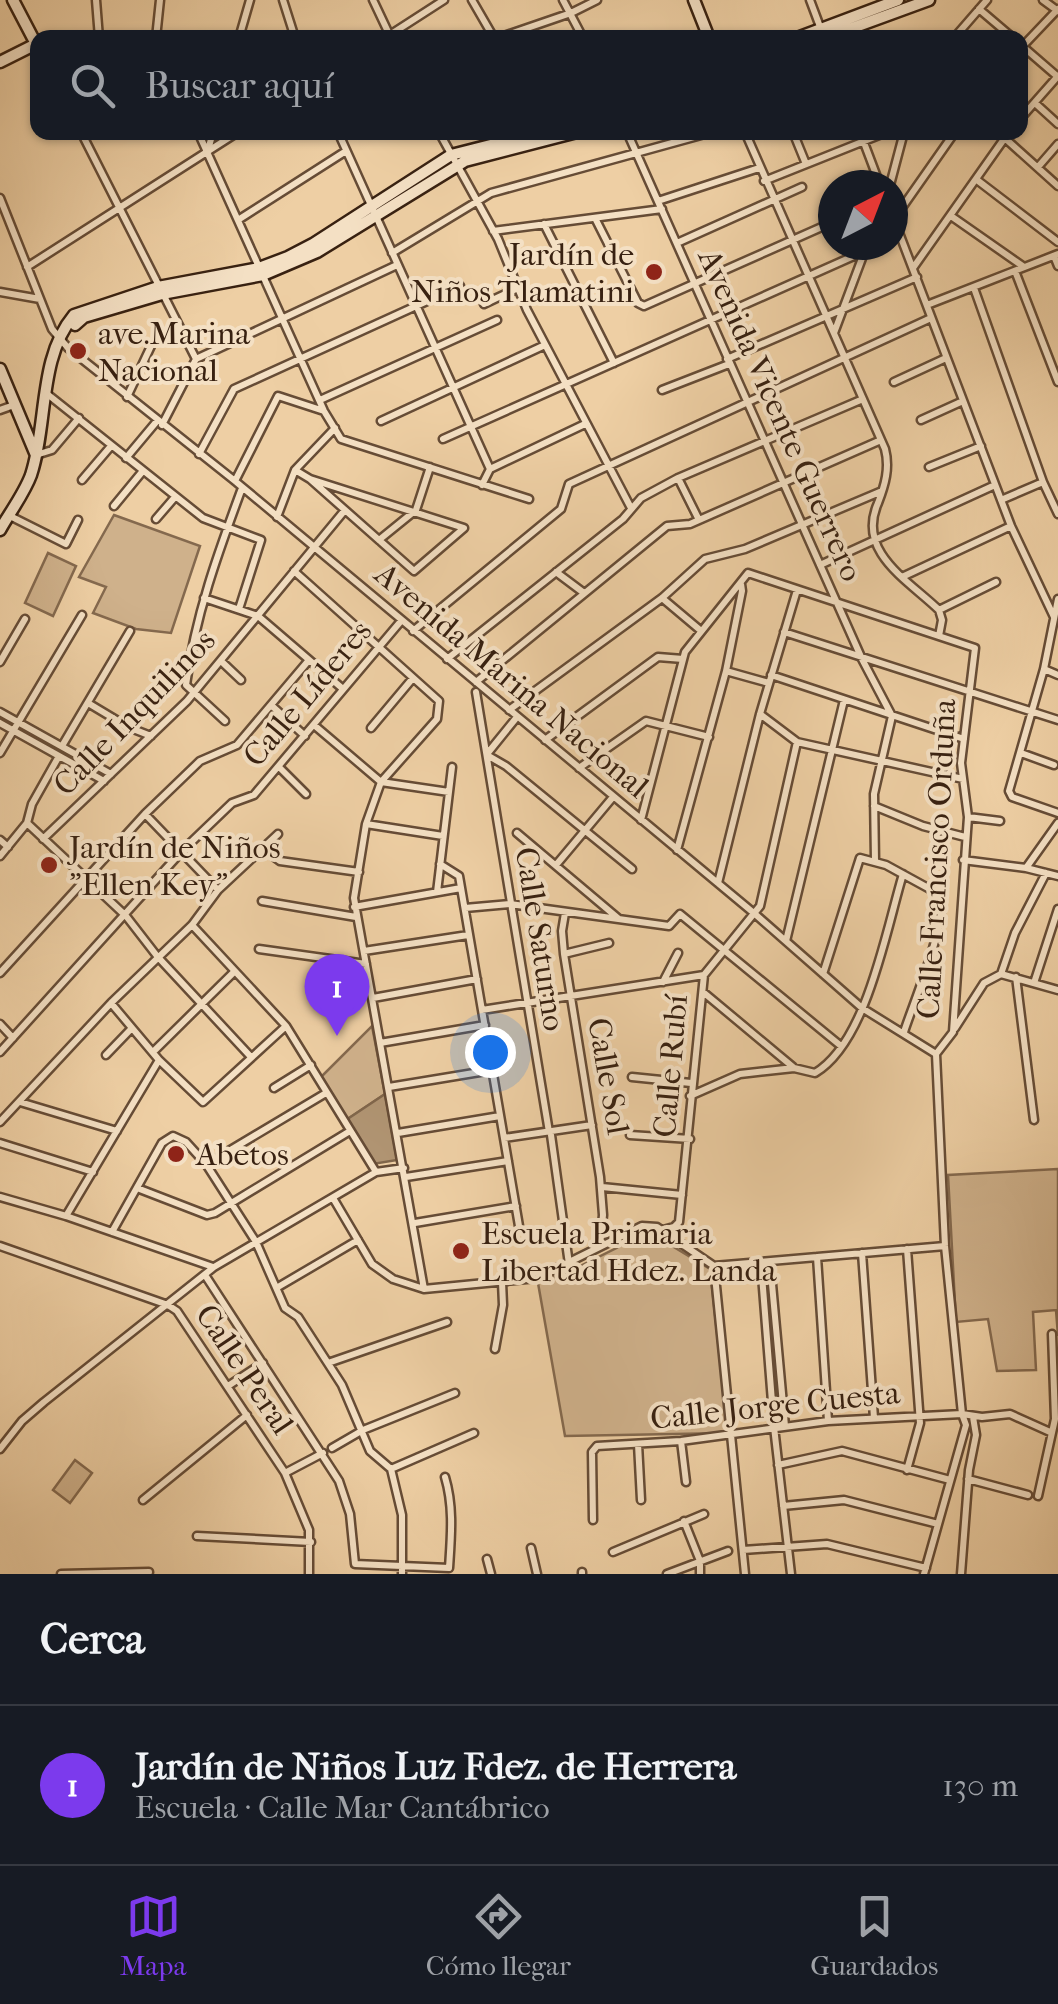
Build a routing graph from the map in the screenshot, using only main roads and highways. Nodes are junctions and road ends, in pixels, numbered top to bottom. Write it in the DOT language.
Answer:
graph roads {
  1 [pos="13,0"];
  2 [pos="694,0"];
  3 [pos="898,0"];
  4 [pos="928,0"];
  5 [pos="706,30"];
  6 [pos="833,30"];
  7 [pos="836,30"];
  8 [pos="30,34"];
  9 [pos="30,49"];
  10 [pos="0,62"];
  11 [pos="501,140"];
  12 [pos="541,140"];
  13 [pos="454,160"];
  14 [pos="0,369"];
  15 [pos="36,455"];
  16 [pos="3,524"];
  1 -- 8 [label="main road"];
  2 -- 5 [label="main road"];
  3 -- 6 [label="main road"];
  4 -- 7 [label="main road"];
  9 -- 10 [label="main road"];
  11 -- 13 [label="main road"];
  12 -- 13 [label="main road"];
  13 -- 15 [label="main road"];
  14 -- 15 [label="main road"];
  15 -- 16 [label="main road"];
}
